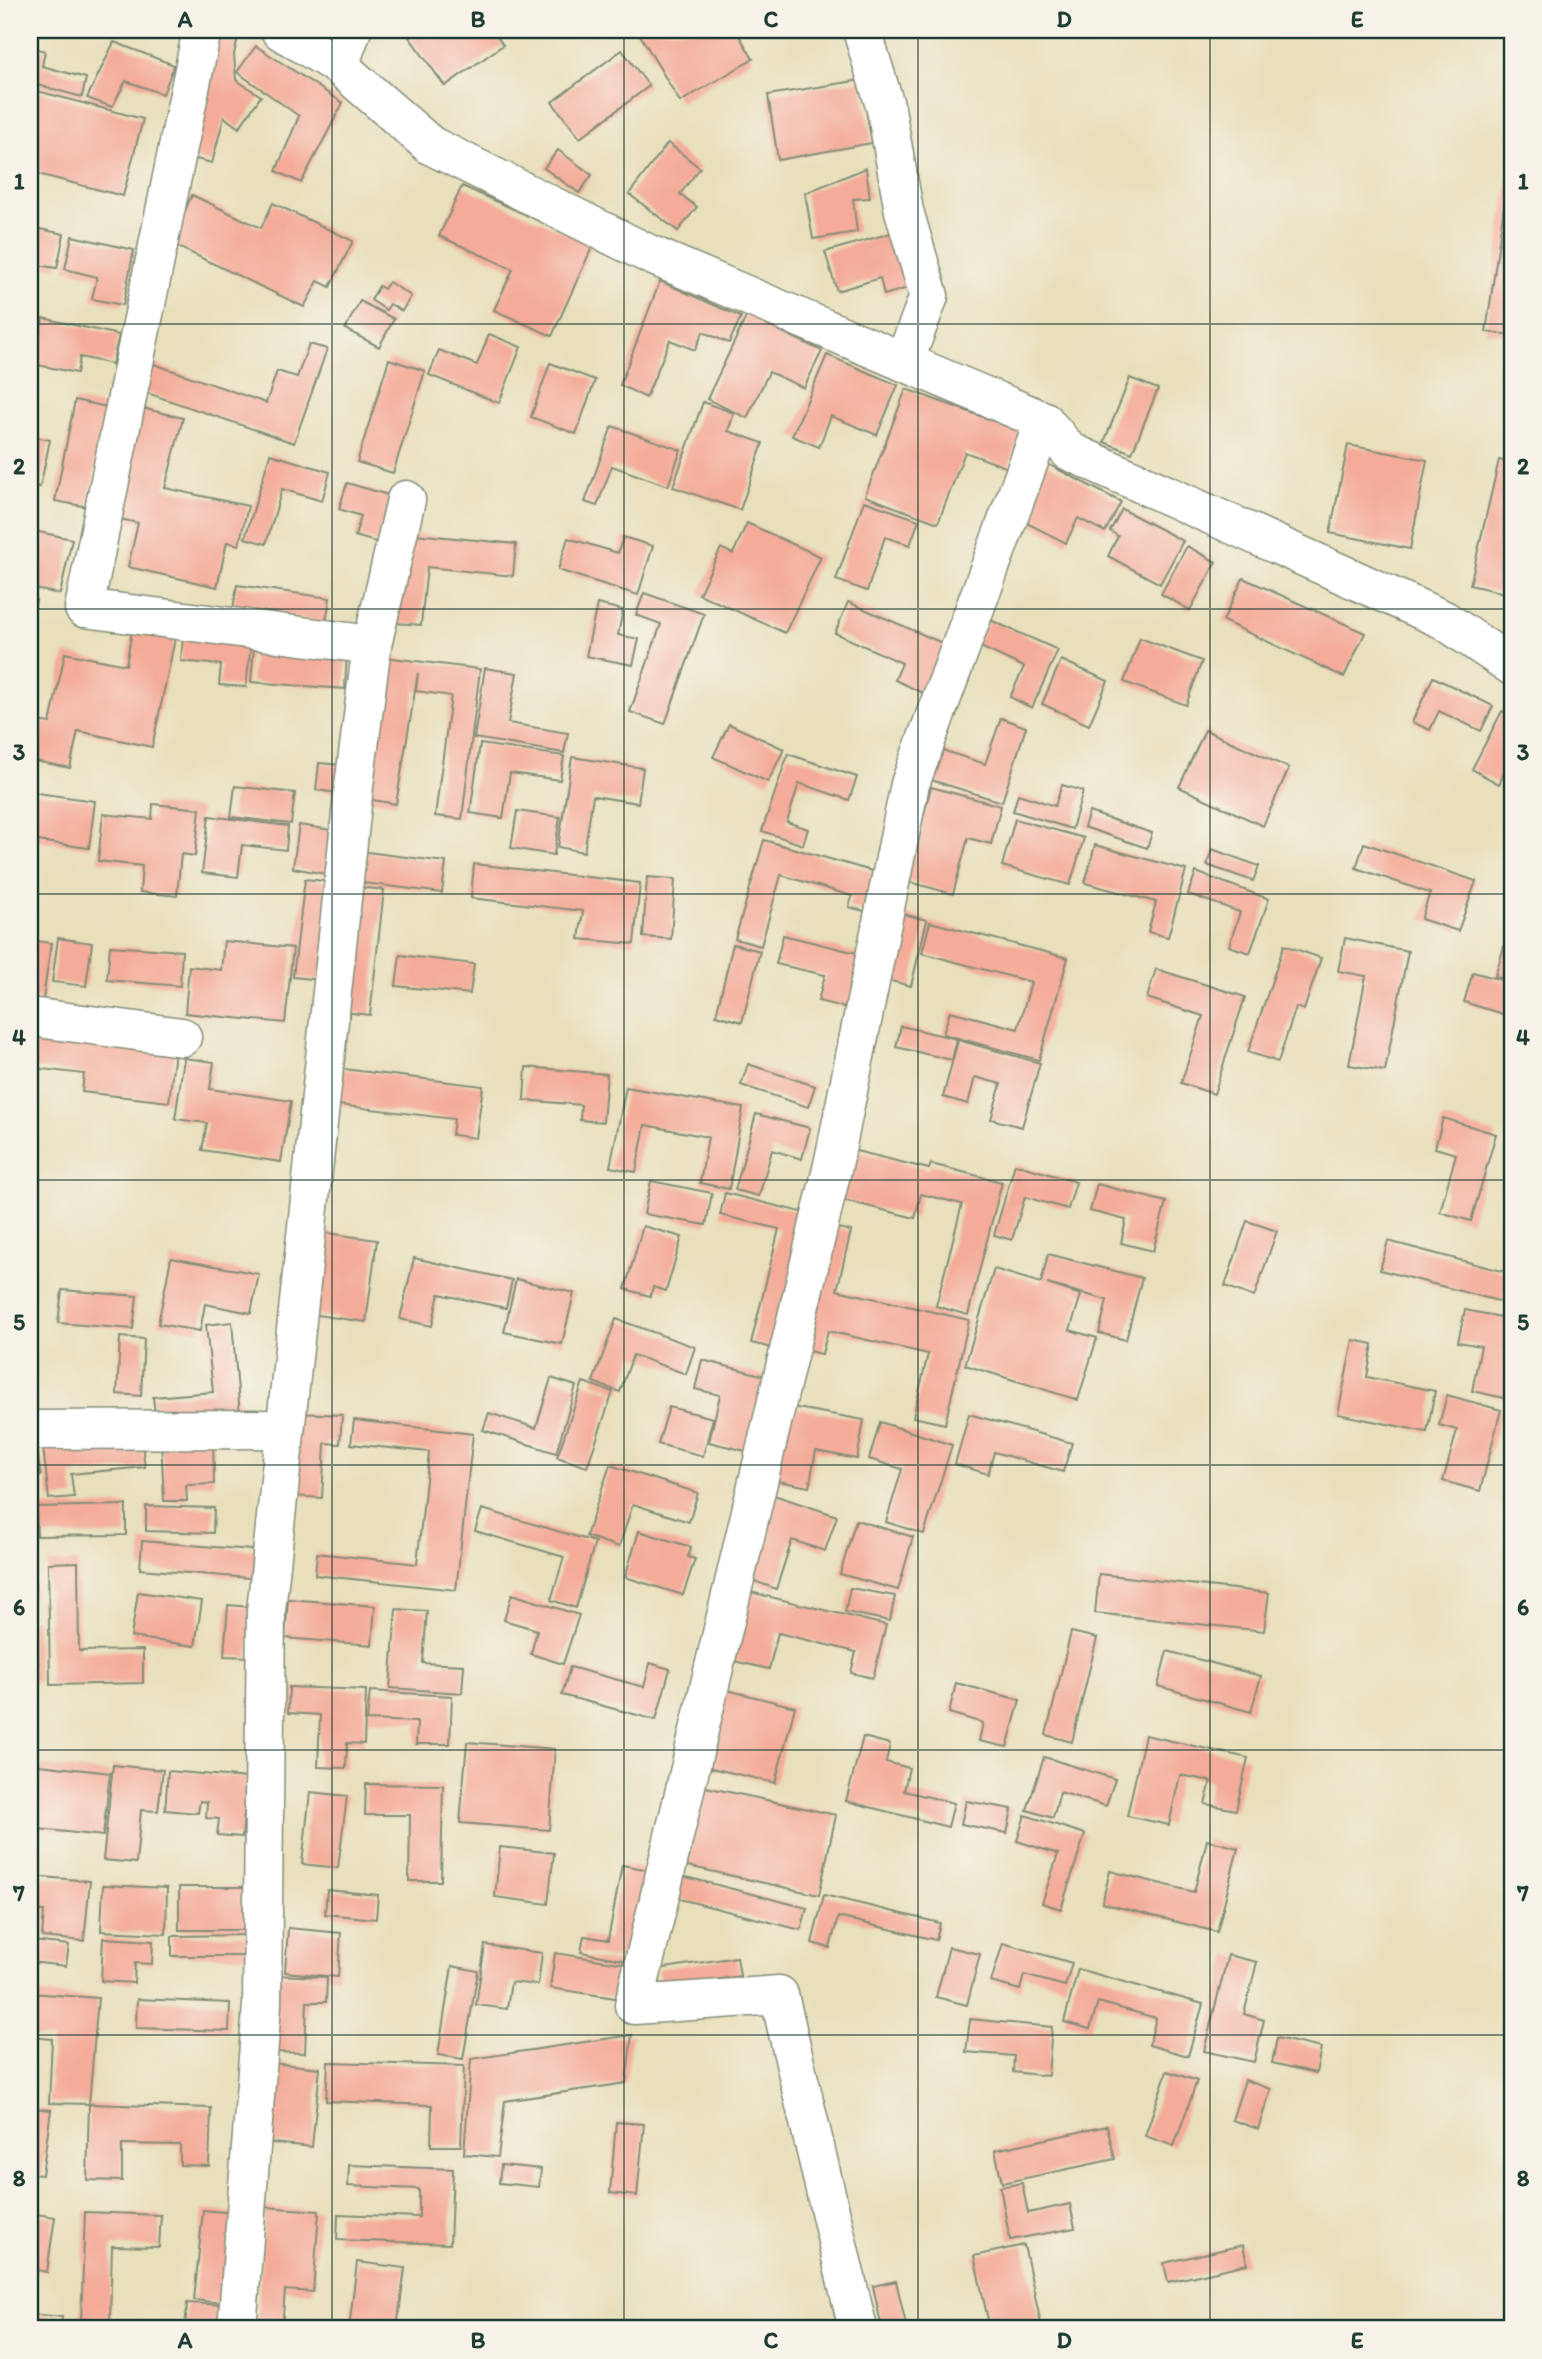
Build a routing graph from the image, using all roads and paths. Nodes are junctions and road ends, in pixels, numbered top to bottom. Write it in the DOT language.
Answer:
graph roads {
  1 [pos="202,30"];
  2 [pos="280,30"];
  3 [pos="352,30"];
  4 [pos="862,30"];
  5 [pos="339,66"];
  6 [pos="904,362"];
  7 [pos="1044,421"];
  8 [pos="406,500"];
  9 [pos="372,645"];
  10 [pos="1512,666"];
  11 [pos="30,1017"];
  12 [pos="183,1037"];
  13 [pos="285,1429"];
  14 [pos="30,1430"];
  15 [pos="237,2329"];
  16 [pos="858,2329"];
  1 -- 9 [label="street"];
  2 -- 5 [label="street"];
  3 -- 5 [label="street"];
  4 -- 6 [label="street"];
  5 -- 6 [label="street"];
  6 -- 7 [label="street"];
  7 -- 10 [label="street"];
  7 -- 16 [label="street"];
  8 -- 9 [label="street"];
  9 -- 13 [label="street"];
  11 -- 12 [label="street"];
  13 -- 14 [label="street"];
  13 -- 15 [label="street"];
}
